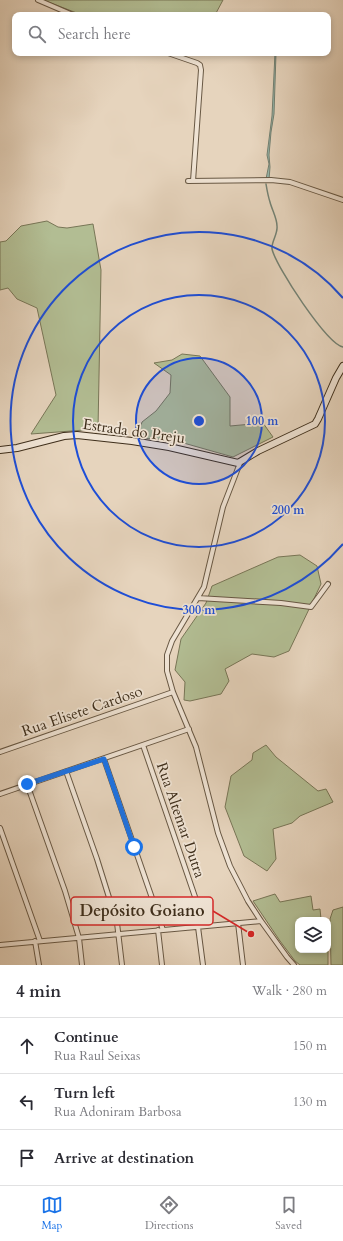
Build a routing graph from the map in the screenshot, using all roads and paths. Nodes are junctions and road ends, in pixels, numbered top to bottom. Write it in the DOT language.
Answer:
graph roads {
  1 [pos="38,0"];
  2 [pos="66,12"];
  3 [pos="177,56"];
  4 [pos="343,200"];
  5 [pos="343,366"];
  6 [pos="0,450"];
  7 [pos="240,463"];
  8 [pos="328,584"];
  9 [pos="198,598"];
  10 [pos="173,692"];
  11 [pos="189,729"];
  12 [pos="143,745"];
  13 [pos="0,752"];
  14 [pos="104,759"];
  15 [pos="66,771"];
  16 [pos="27,784"];
  17 [pos="0,794"];
  18 [pos="0,828"];
  19 [pos="261,921"];
  20 [pos="238,923"];
  21 [pos="205,926"];
  22 [pos="198,927"];
  23 [pos="158,930"];
  24 [pos="163,930"];
  25 [pos="119,934"];
  26 [pos="79,938"];
  27 [pos="38,941"];
  28 [pos="0,945"];
  29 [pos="39,965"];
  30 [pos="82,965"];
  31 [pos="122,965"];
  32 [pos="162,965"];
  33 [pos="203,965"];
  34 [pos="243,965"];
  35 [pos="294,965"];
  1 -- 2 [label="street"];
  3 -- 4 [label="street"];
  5 -- 7 [label="main road"];
  6 -- 7 [label="main road, Estrada do Preju"];
  7 -- 9 [label="street"];
  8 -- 9 [label="street"];
  9 -- 10 [label="street"];
  10 -- 11 [label="street"];
  10 -- 13 [label="street, Rua Elisete Cardoso"];
  11 -- 12 [label="street"];
  11 -- 19 [label="street"];
  12 -- 14 [label="street"];
  12 -- 21 [label="street, Rua Altemar Dutra"];
  14 -- 15 [label="street"];
  14 -- 24 [label="street"];
  15 -- 16 [label="street"];
  15 -- 25 [label="street"];
  16 -- 17 [label="street"];
  16 -- 26 [label="street"];
  18 -- 27 [label="street"];
  19 -- 20 [label="street"];
  19 -- 35 [label="street"];
  20 -- 21 [label="street"];
  20 -- 34 [label="street"];
  21 -- 22 [label="street"];
  22 -- 24 [label="street"];
  22 -- 33 [label="street"];
  23 -- 24 [label="street"];
  23 -- 25 [label="street"];
  23 -- 32 [label="street"];
  25 -- 26 [label="street"];
  25 -- 31 [label="street"];
  26 -- 27 [label="street"];
  26 -- 30 [label="street"];
  27 -- 28 [label="street"];
  27 -- 29 [label="street"];
}
